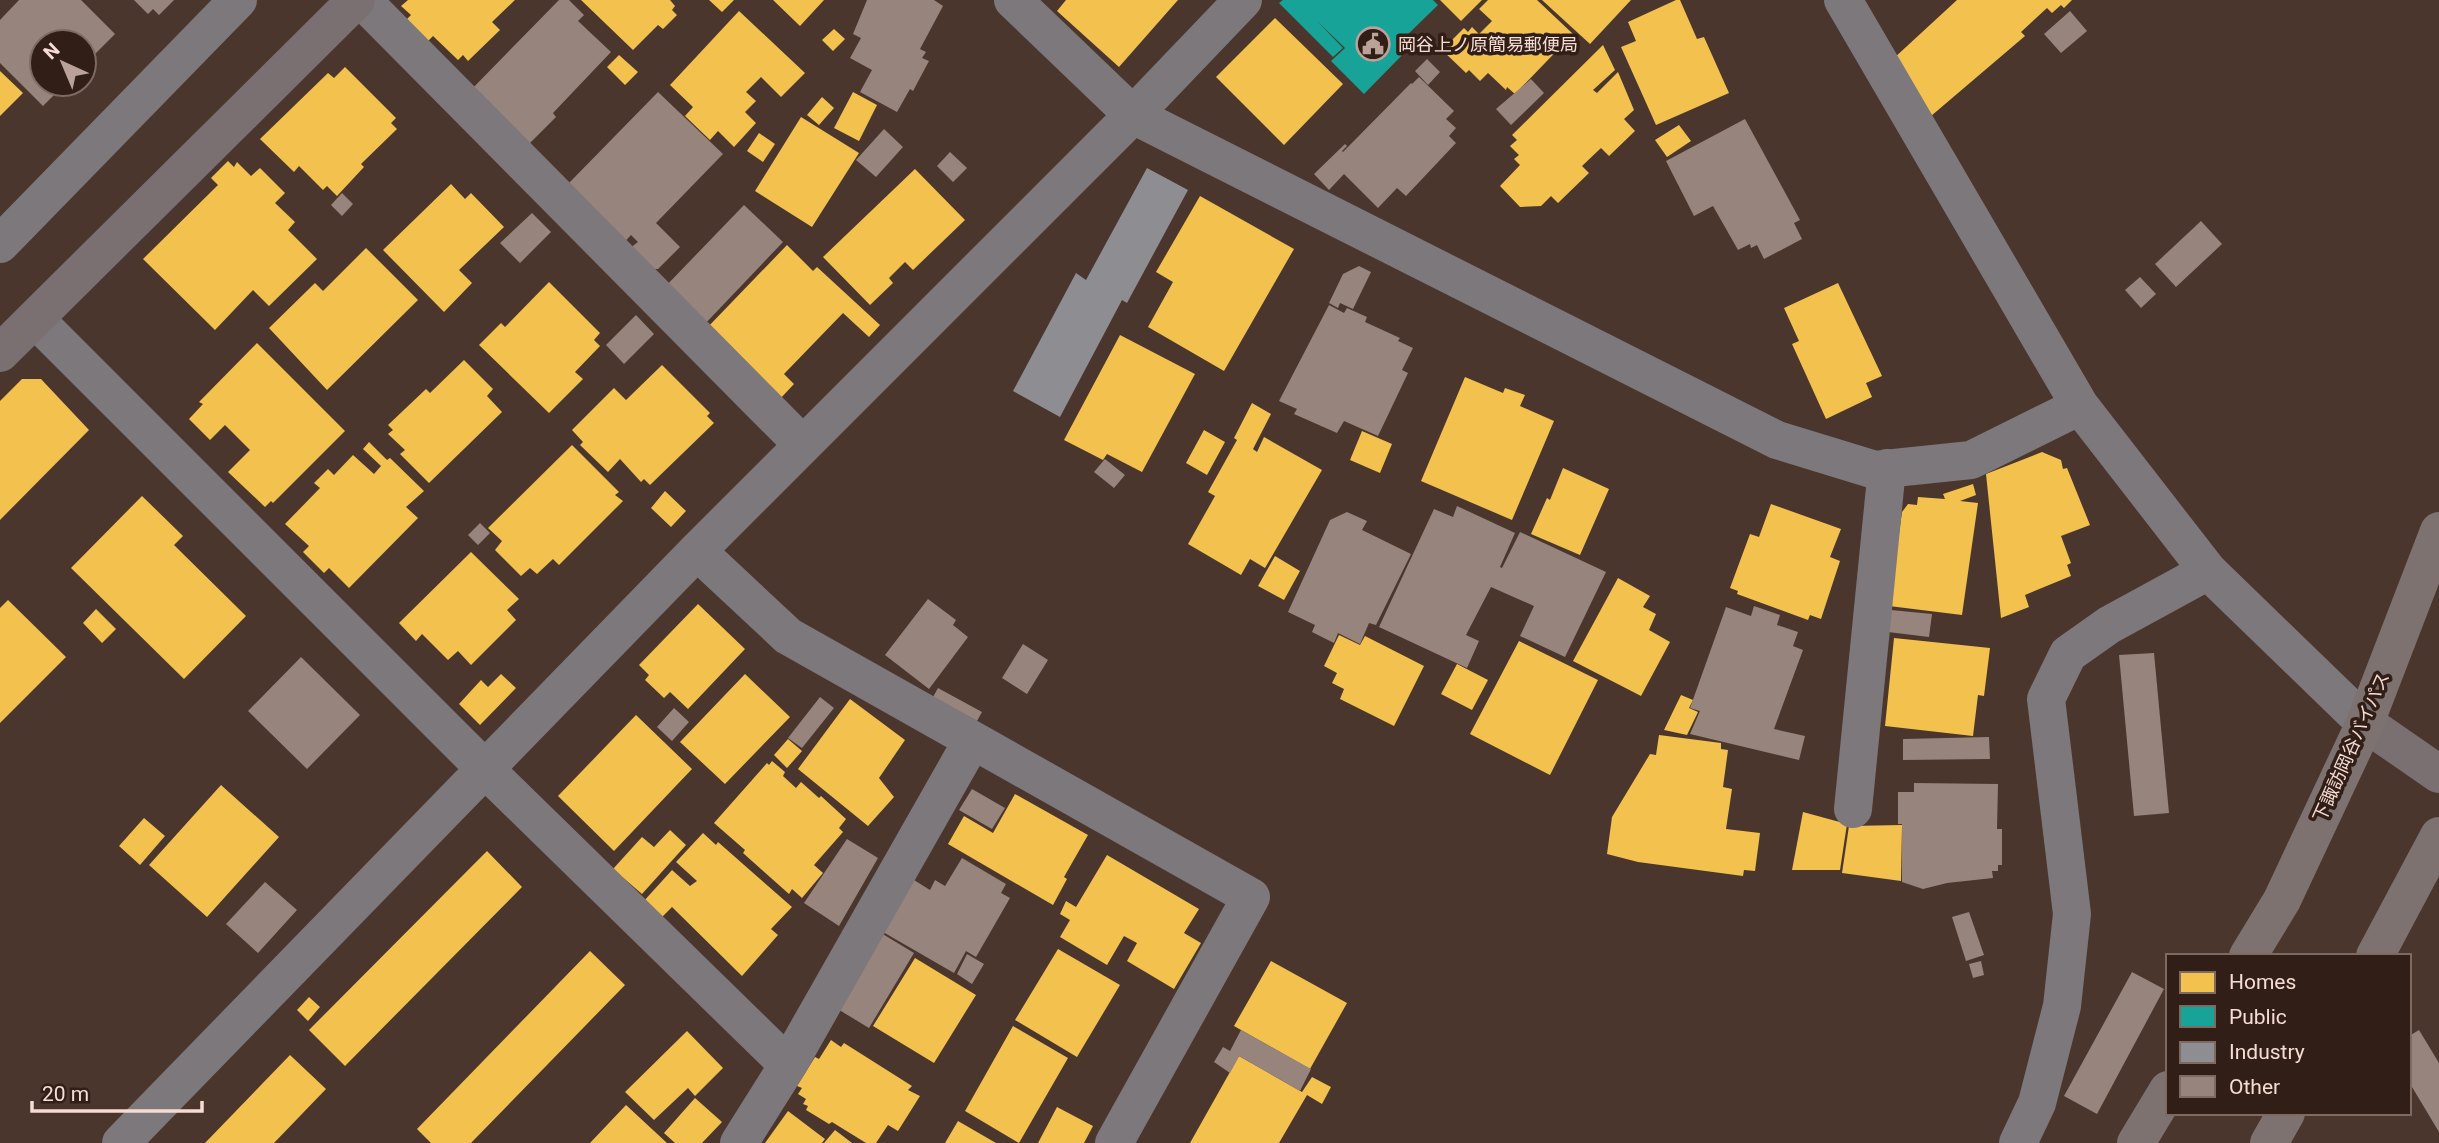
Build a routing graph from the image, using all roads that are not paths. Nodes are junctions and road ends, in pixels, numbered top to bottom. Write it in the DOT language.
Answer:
graph roads {
  1 [pos="238,0"];
  2 [pos="356,0"];
  3 [pos="362,0"];
  4 [pos="1013,0"];
  5 [pos="1243,0"];
  6 [pos="1843,0"];
  7 [pos="1133,115"];
  8 [pos="0,244"];
  9 [pos="36,319"];
  10 [pos="0,352"];
  11 [pos="2080,406"];
  12 [pos="803,445"];
  13 [pos="1887,468"];
  14 [pos="2439,531"];
  15 [pos="697,551"];
  16 [pos="2208,572"];
  17 [pos="2365,723"];
  18 [pos="972,741"];
  19 [pos="485,769"];
  20 [pos="2439,774"];
  21 [pos="1853,809"];
  22 [pos="2439,836"];
  23 [pos="2249,954"];
  24 [pos="2376,954"];
  25 [pos="788,1065"];
  26 [pos="2166,1093"];
  27 [pos="2285,1115"];
  28 [pos="121,1143"];
  29 [pos="738,1143"];
  30 [pos="1114,1143"];
  31 [pos="2018,1143"];
  32 [pos="2136,1143"];
  33 [pos="2269,1143"];
  1 -- 8 [label="street"];
  2 -- 9 [label="street"];
  3 -- 12 [label="street"];
  4 -- 7 [label="street"];
  5 -- 7 [label="street"];
  6 -- 11 [label="street"];
  7 -- 12 [label="street"];
  7 -- 13 [label="street"];
  9 -- 10 [label="street"];
  9 -- 19 [label="street"];
  11 -- 13 [label="street"];
  11 -- 16 [label="street"];
  12 -- 15 [label="street"];
  13 -- 21 [label="street"];
  14 -- 17 [label="highway, 下諏訪岡谷バイパス"];
  15 -- 18 [label="street"];
  15 -- 19 [label="street"];
  16 -- 17 [label="street"];
  16 -- 31 [label="street"];
  17 -- 20 [label="street"];
  17 -- 23 [label="highway, 下諏訪岡谷バイパス"];
  18 -- 25 [label="street"];
  18 -- 30 [label="street"];
  19 -- 25 [label="street"];
  19 -- 28 [label="street"];
  22 -- 24 [label="highway"];
  25 -- 29 [label="street"];
  26 -- 32 [label="highway"];
  27 -- 33 [label="highway"];
}
